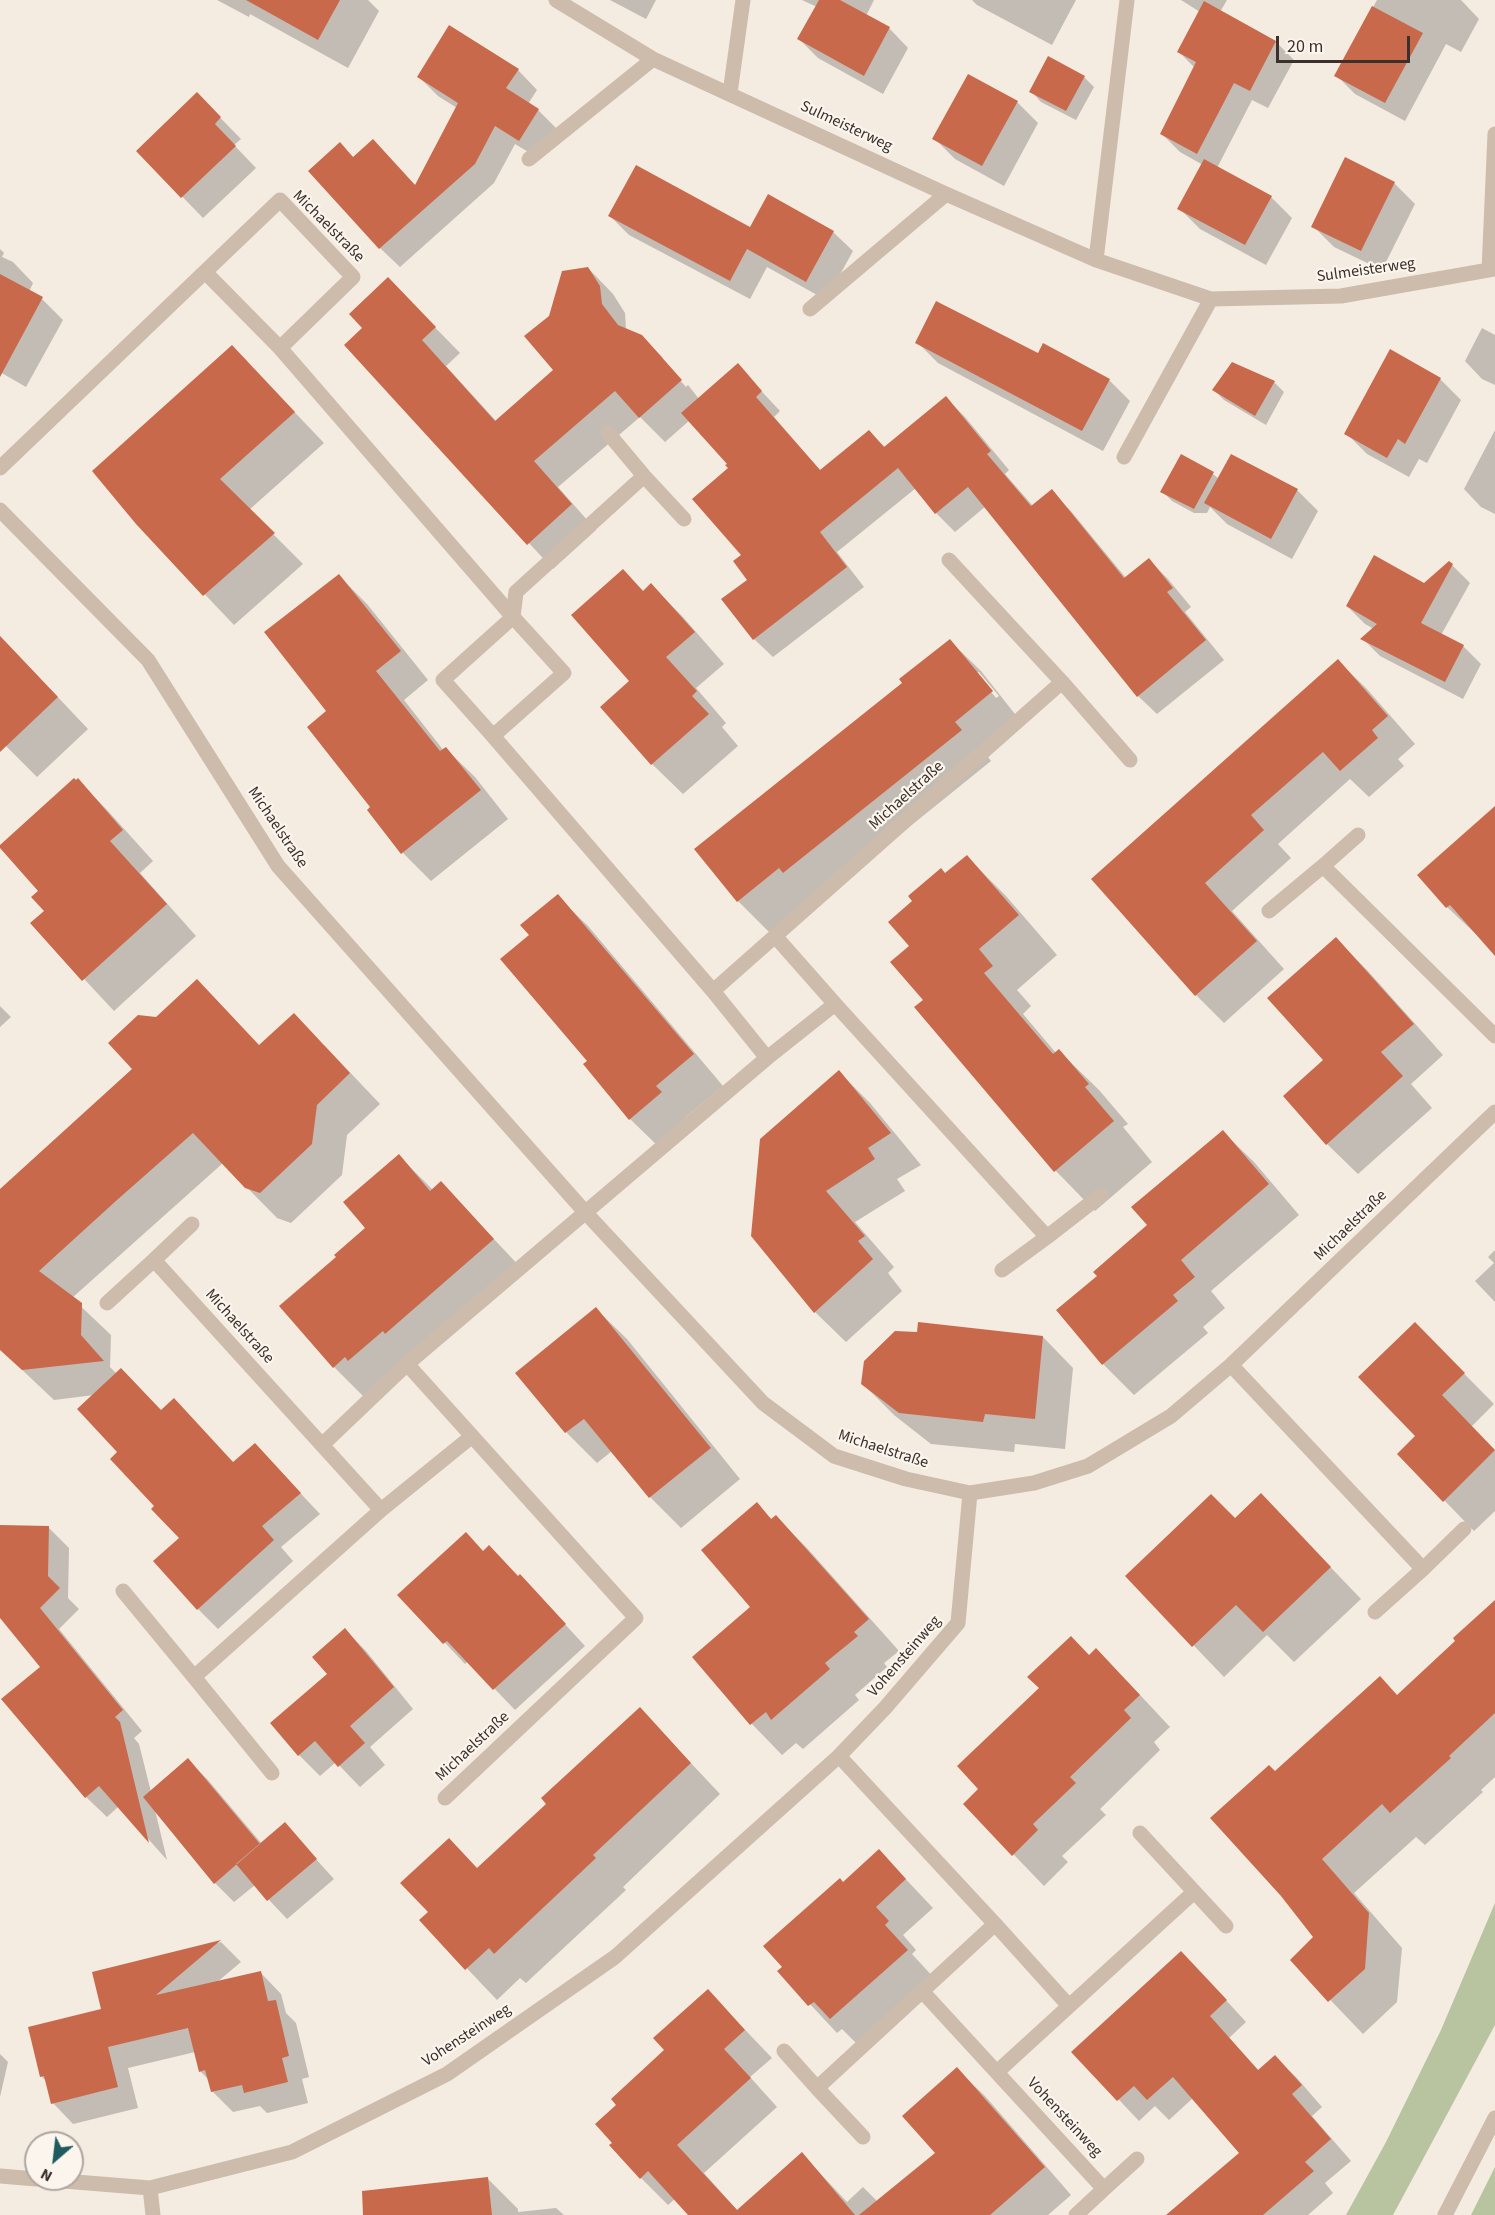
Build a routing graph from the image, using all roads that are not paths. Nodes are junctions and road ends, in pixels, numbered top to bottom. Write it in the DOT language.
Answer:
graph roads {
  1 [pos="556,0"];
  2 [pos="743,0"];
  3 [pos="1127,0"];
  4 [pos="653,58"];
  5 [pos="730,93"];
  6 [pos="1495,134"];
  7 [pos="529,159"];
  8 [pos="946,194"];
  9 [pos="1096,260"];
  10 [pos="1492,269"];
  11 [pos="206,273"];
  12 [pos="1210,299"];
  13 [pos="810,309"];
  14 [pos="280,348"];
  15 [pos="608,433"];
  16 [pos="1124,458"];
  17 [pos="0,468"];
  18 [pos="644,476"];
  19 [pos="0,510"];
  20 [pos="684,519"];
  21 [pos="949,561"];
  22 [pos="513,617"];
  23 [pos="1062,682"];
  24 [pos="493,736"];
  25 [pos="1130,760"];
  26 [pos="1358,835"];
  27 [pos="1323,866"];
  28 [pos="1269,911"];
  29 [pos="775,936"];
  30 [pos="713,990"];
  31 [pos="835,1004"];
  32 [pos="1495,1036"];
  33 [pos="767,1058"];
  34 [pos="1495,1112"];
  35 [pos="1101,1195"];
  36 [pos="585,1212"];
  37 [pos="192,1224"];
  38 [pos="1047,1238"];
  39 [pos="154,1260"];
  40 [pos="1002,1270"];
  41 [pos="107,1303"];
  42 [pos="407,1364"];
  43 [pos="1231,1365"];
  44 [pos="471,1437"];
  45 [pos="322,1445"];
  46 [pos="970,1494"];
  47 [pos="381,1510"];
  48 [pos="1464,1529"];
  49 [pos="1423,1569"];
  50 [pos="123,1591"];
  51 [pos="1376,1612"];
  52 [pos="194,1677"];
  53 [pos="839,1756"];
  54 [pos="272,1773"];
  55 [pos="445,1798"];
  56 [pos="1140,1833"];
  57 [pos="1194,1892"];
  58 [pos="995,1924"];
  59 [pos="1226,1926"];
  60 [pos="922,1991"];
  61 [pos="1069,2006"];
  62 [pos="784,2051"];
  63 [pos="997,2072"];
  64 [pos="817,2088"];
  65 [pos="1495,2118"];
  66 [pos="863,2137"];
  67 [pos="1137,2158"];
  68 [pos="0,2176"];
  69 [pos="24,2178"];
  70 [pos="84,2183"];
  71 [pos="150,2188"];
  72 [pos="1104,2189"];
  73 [pos="153,2215"];
  74 [pos="1076,2215"];
  75 [pos="1445,2215"];
  1 -- 4 [label="street, Sulmeisterweg"];
  2 -- 5 [label="street"];
  3 -- 9 [label="street"];
  4 -- 5 [label="street, Sulmeisterweg"];
  4 -- 7 [label="street"];
  5 -- 8 [label="street, Sulmeisterweg"];
  6 -- 10 [label="street, Sulmeisterweg"];
  8 -- 9 [label="street, Sulmeisterweg"];
  8 -- 13 [label="street"];
  9 -- 12 [label="street, Sulmeisterweg"];
  10 -- 12 [label="street, Sulmeisterweg"];
  11 -- 14 [label="street"];
  11 -- 14 [label="street, Michaelstraße"];
  11 -- 17 [label="street, Michaelstraße"];
  12 -- 16 [label="street"];
  14 -- 22 [label="street"];
  15 -- 18 [label="street"];
  18 -- 20 [label="street"];
  18 -- 22 [label="street"];
  19 -- 36 [label="street, Michaelstraße"];
  21 -- 23 [label="street"];
  22 -- 24 [label="street"];
  22 -- 24 [label="street"];
  23 -- 25 [label="street"];
  23 -- 29 [label="street, Michaelstraße"];
  24 -- 30 [label="street"];
  26 -- 27 [label="street"];
  27 -- 28 [label="street"];
  27 -- 32 [label="street"];
  29 -- 30 [label="street, Michaelstraße"];
  29 -- 31 [label="street"];
  30 -- 33 [label="street"];
  31 -- 33 [label="street"];
  31 -- 38 [label="street"];
  33 -- 36 [label="street"];
  34 -- 43 [label="street, Michaelstraße"];
  35 -- 38 [label="street"];
  36 -- 42 [label="street"];
  36 -- 46 [label="street, Michaelstraße"];
  37 -- 39 [label="street"];
  38 -- 40 [label="street"];
  39 -- 41 [label="street"];
  39 -- 45 [label="street, Michaelstraße"];
  42 -- 44 [label="street, Michaelstraße"];
  42 -- 45 [label="street"];
  43 -- 46 [label="street, Michaelstraße"];
  43 -- 49 [label="street"];
  44 -- 47 [label="street"];
  44 -- 55 [label="street, Michaelstraße"];
  45 -- 47 [label="street, Michaelstraße"];
  46 -- 53 [label="street, Vohensteinweg"];
  47 -- 52 [label="street"];
  48 -- 49 [label="street"];
  49 -- 51 [label="street"];
  50 -- 52 [label="street"];
  52 -- 54 [label="street"];
  53 -- 58 [label="street"];
  53 -- 71 [label="street, Vohensteinweg"];
  56 -- 57 [label="street"];
  57 -- 59 [label="street"];
  57 -- 61 [label="street"];
  58 -- 60 [label="street"];
  58 -- 61 [label="street"];
  60 -- 63 [label="street, Vohensteinweg"];
  60 -- 64 [label="street"];
  61 -- 63 [label="street"];
  62 -- 64 [label="street"];
  63 -- 72 [label="street, Vohensteinweg"];
  64 -- 66 [label="street"];
  65 -- 75 [label="street"];
  67 -- 72 [label="street"];
  68 -- 69 [label="street, Vohensteinweg"];
  70 -- 71 [label="street, Vohensteinweg"];
  71 -- 73 [label="street"];
  72 -- 74 [label="street"];
}
